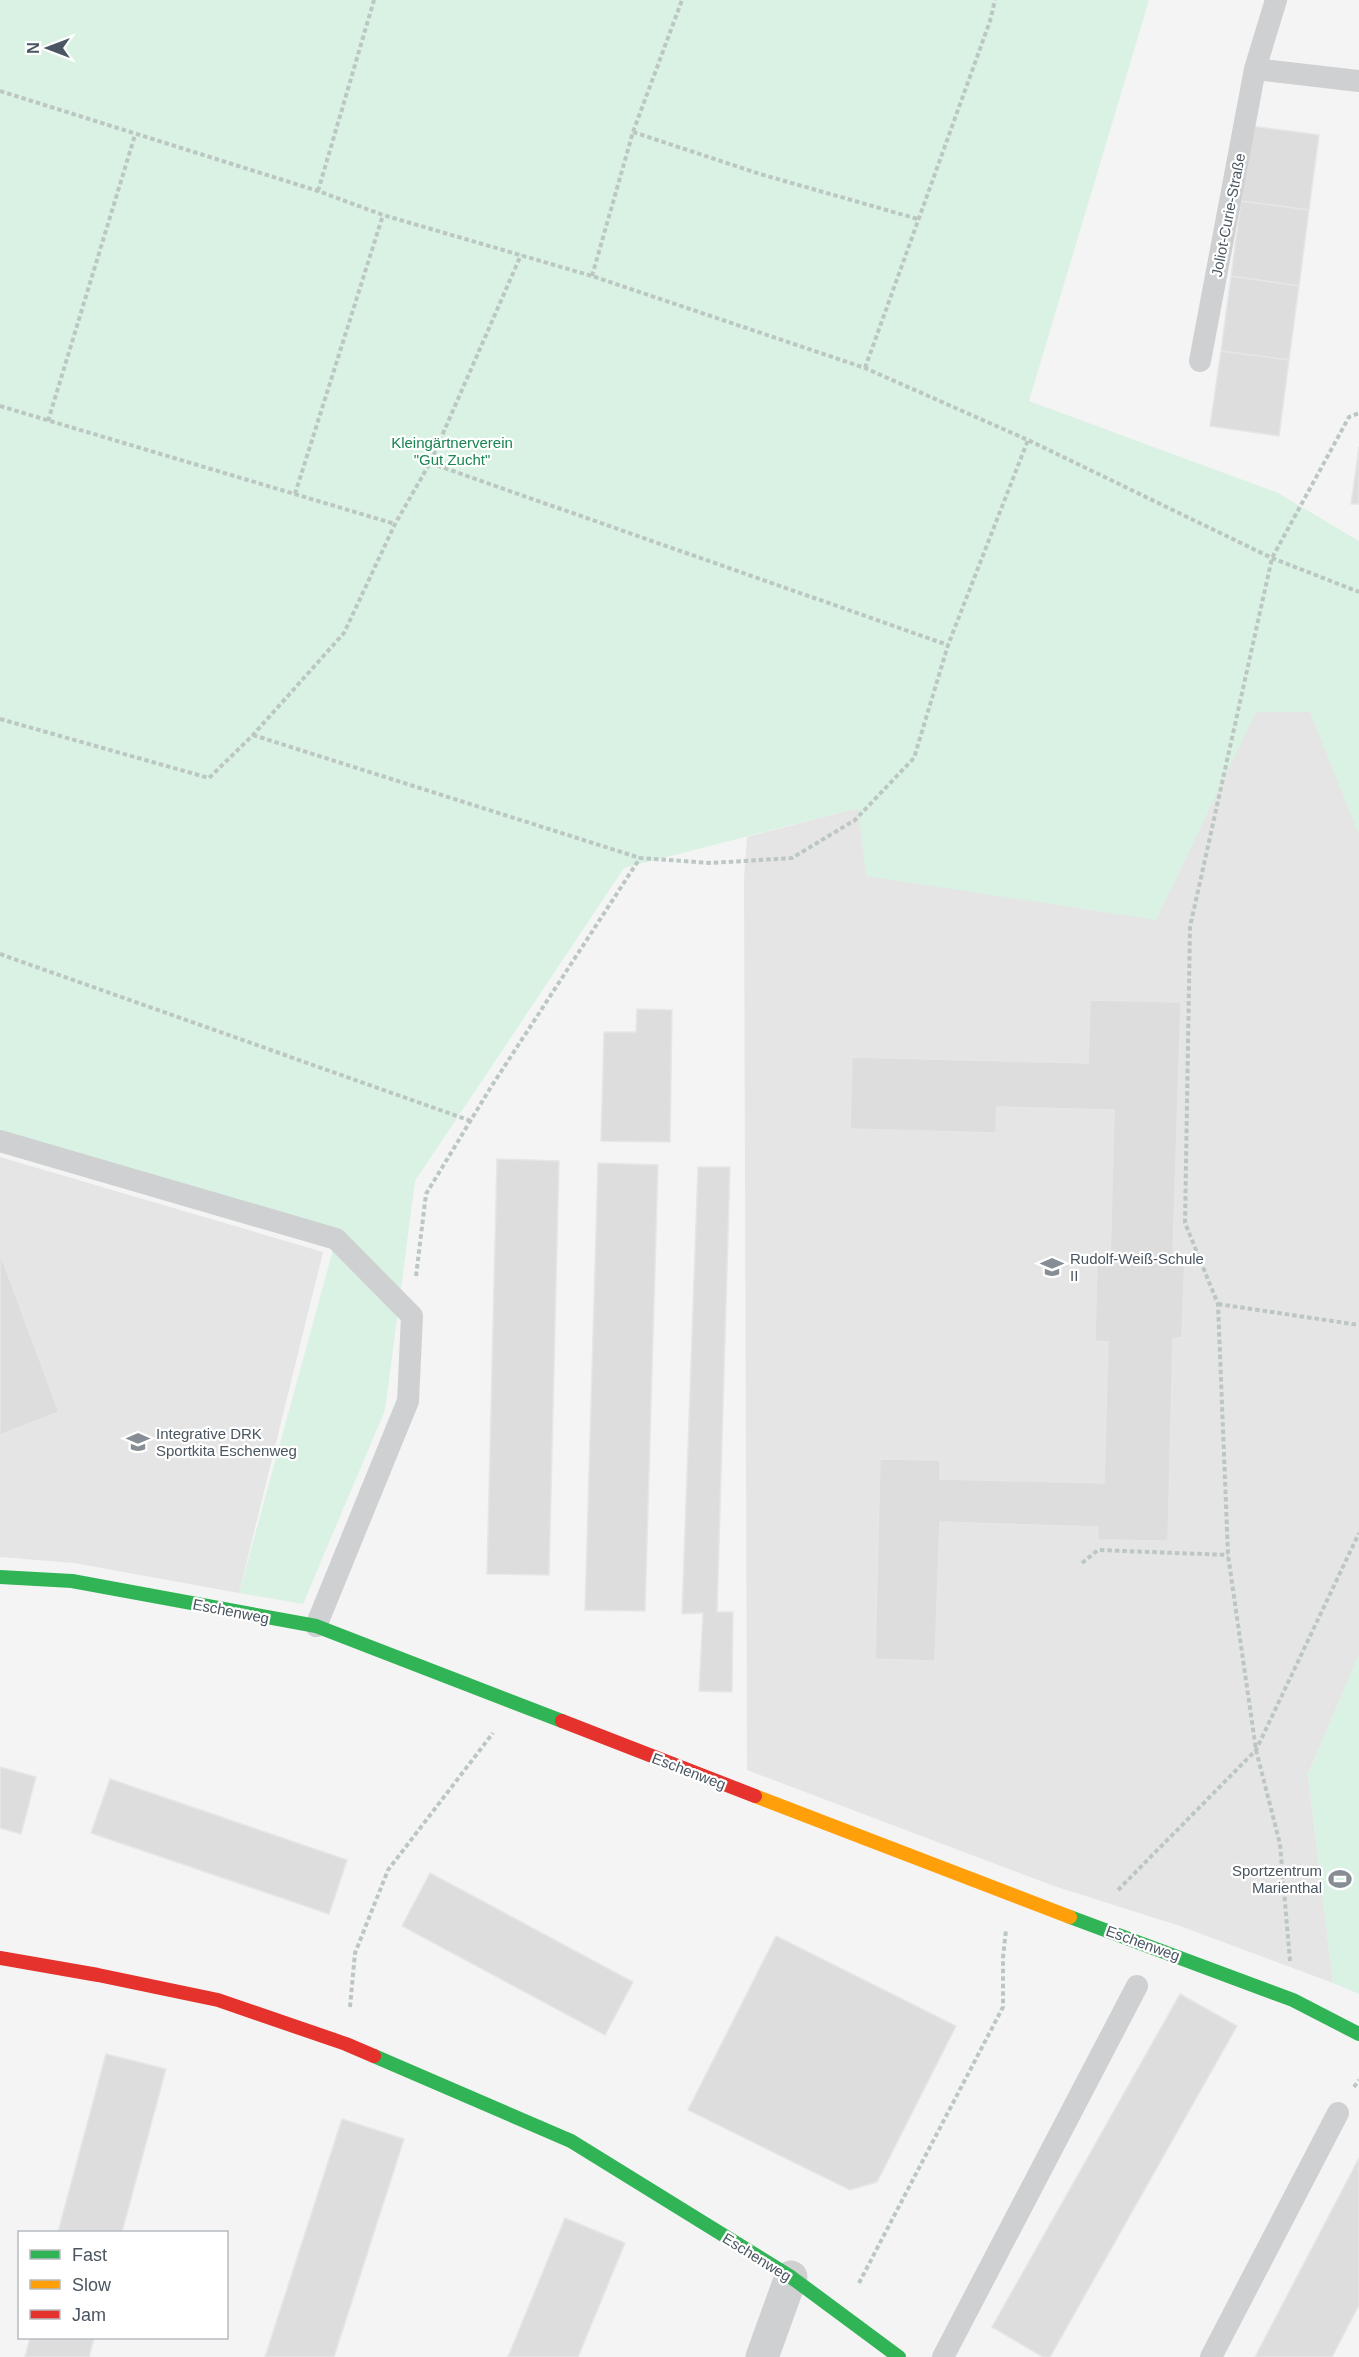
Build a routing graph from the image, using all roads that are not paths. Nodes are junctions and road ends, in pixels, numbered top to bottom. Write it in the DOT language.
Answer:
graph roads {
  1 [pos="1276,0"];
  2 [pos="1255,69"];
  3 [pos="1359,81"];
  4 [pos="1200,361"];
  5 [pos="0,1141"];
  6 [pos="0,1577"];
  7 [pos="316,1626"];
  8 [pos="0,1958"];
  9 [pos="1137,1986"];
  10 [pos="1359,2034"];
  11 [pos="1338,2113"];
  12 [pos="791,2277"];
  13 [pos="869,2347"];
  14 [pos="762,2357"];
  15 [pos="899,2357"];
  16 [pos="943,2357"];
  17 [pos="1211,2357"];
  1 -- 2 [label="lane, Joliot-Curie-Straße"];
  2 -- 3 [label="lane"];
  2 -- 4 [label="lane, Joliot-Curie-Straße"];
  5 -- 7 [label="lane"];
  6 -- 7 [label="street, Eschenweg"];
  7 -- 10 [label="street, Eschenweg"];
  8 -- 12 [label="street, Eschenweg"];
  9 -- 16 [label="lane"];
  11 -- 17 [label="lane"];
  12 -- 13 [label="street, Eschenweg"];
  12 -- 14 [label="street"];
  13 -- 15 [label="street, Eschenweg"];
}
